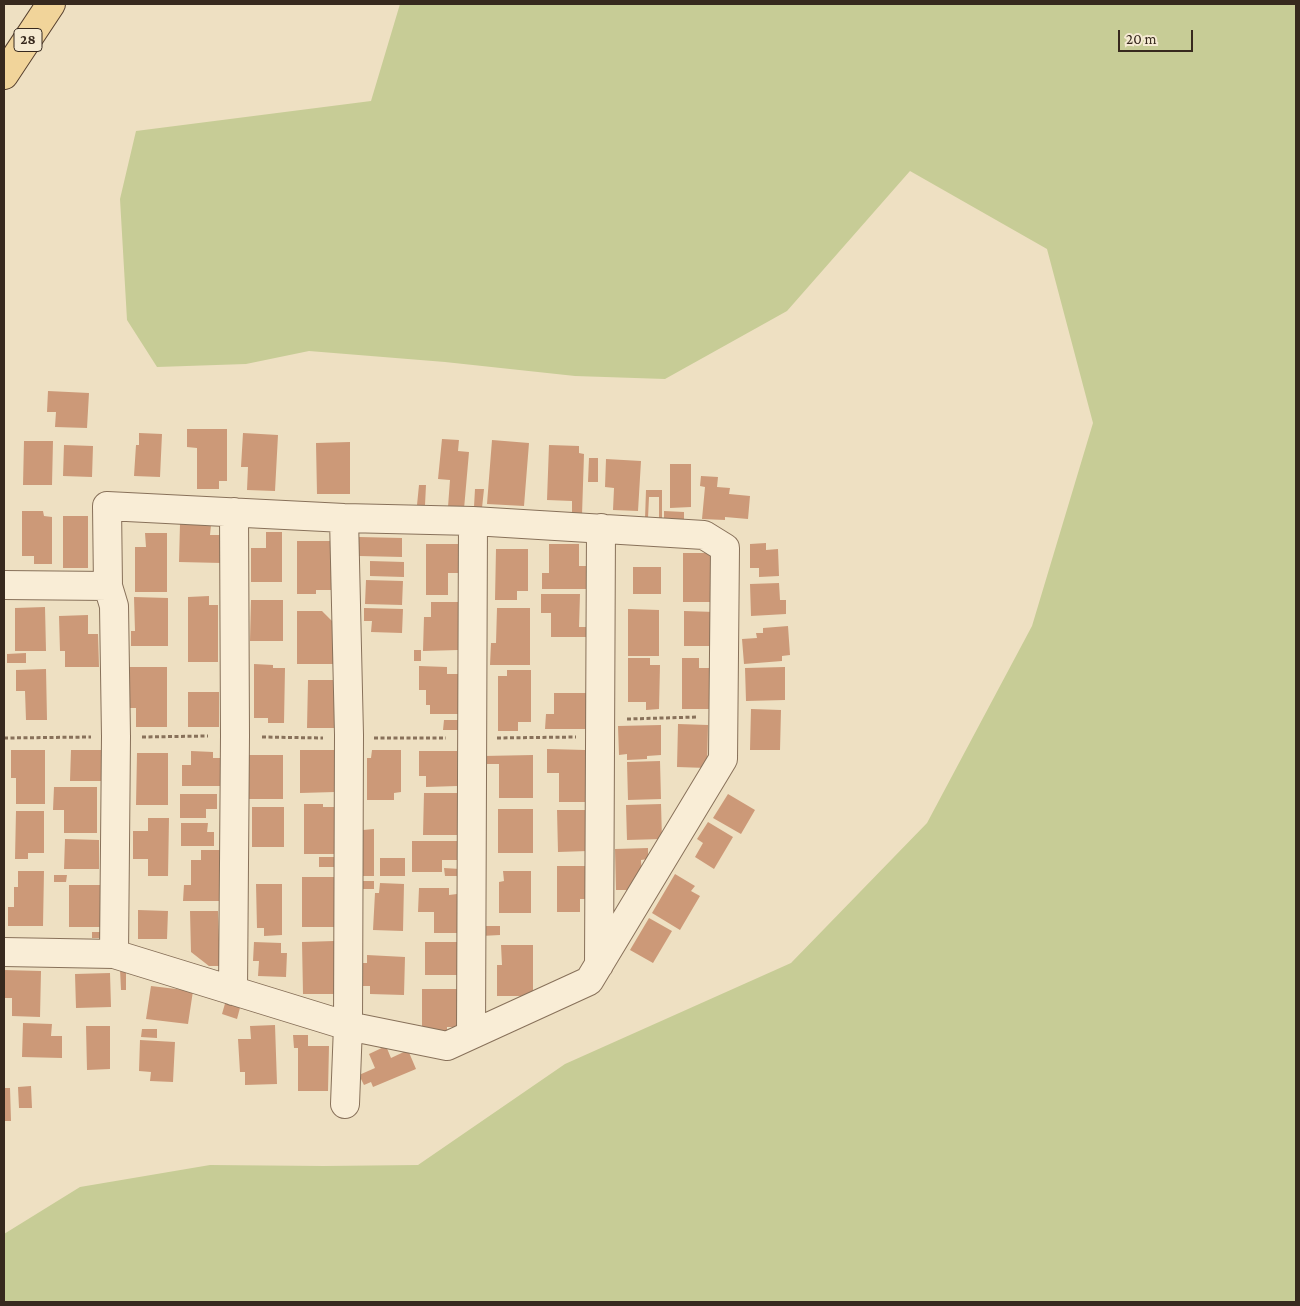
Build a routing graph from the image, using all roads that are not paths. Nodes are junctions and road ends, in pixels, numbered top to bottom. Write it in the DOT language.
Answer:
graph roads {
  1 [pos="51,4"];
  2 [pos="4,75"];
  3 [pos="234,512"];
  4 [pos="344,518"];
  5 [pos="473,521"];
  6 [pos="601,528"];
  7 [pos="4,585"];
  8 [pos="108,586"];
  9 [pos="4,952"];
  10 [pos="114,954"];
  11 [pos="599,965"];
  12 [pos="233,991"];
  13 [pos="348,1026"];
  14 [pos="471,1034"];
  15 [pos="345,1104"];
  1 -- 2 [label="main road, 28"];
  3 -- 4 [label="street"];
  3 -- 8 [label="street"];
  3 -- 12 [label="street"];
  4 -- 5 [label="street"];
  4 -- 13 [label="street"];
  5 -- 6 [label="street"];
  5 -- 14 [label="street"];
  6 -- 11 [label="street"];
  6 -- 11 [label="street"];
  7 -- 8 [label="street"];
  8 -- 10 [label="street"];
  9 -- 10 [label="street"];
  10 -- 12 [label="street"];
  11 -- 14 [label="street"];
  12 -- 13 [label="street"];
  13 -- 14 [label="street"];
  13 -- 15 [label="street"];
}
